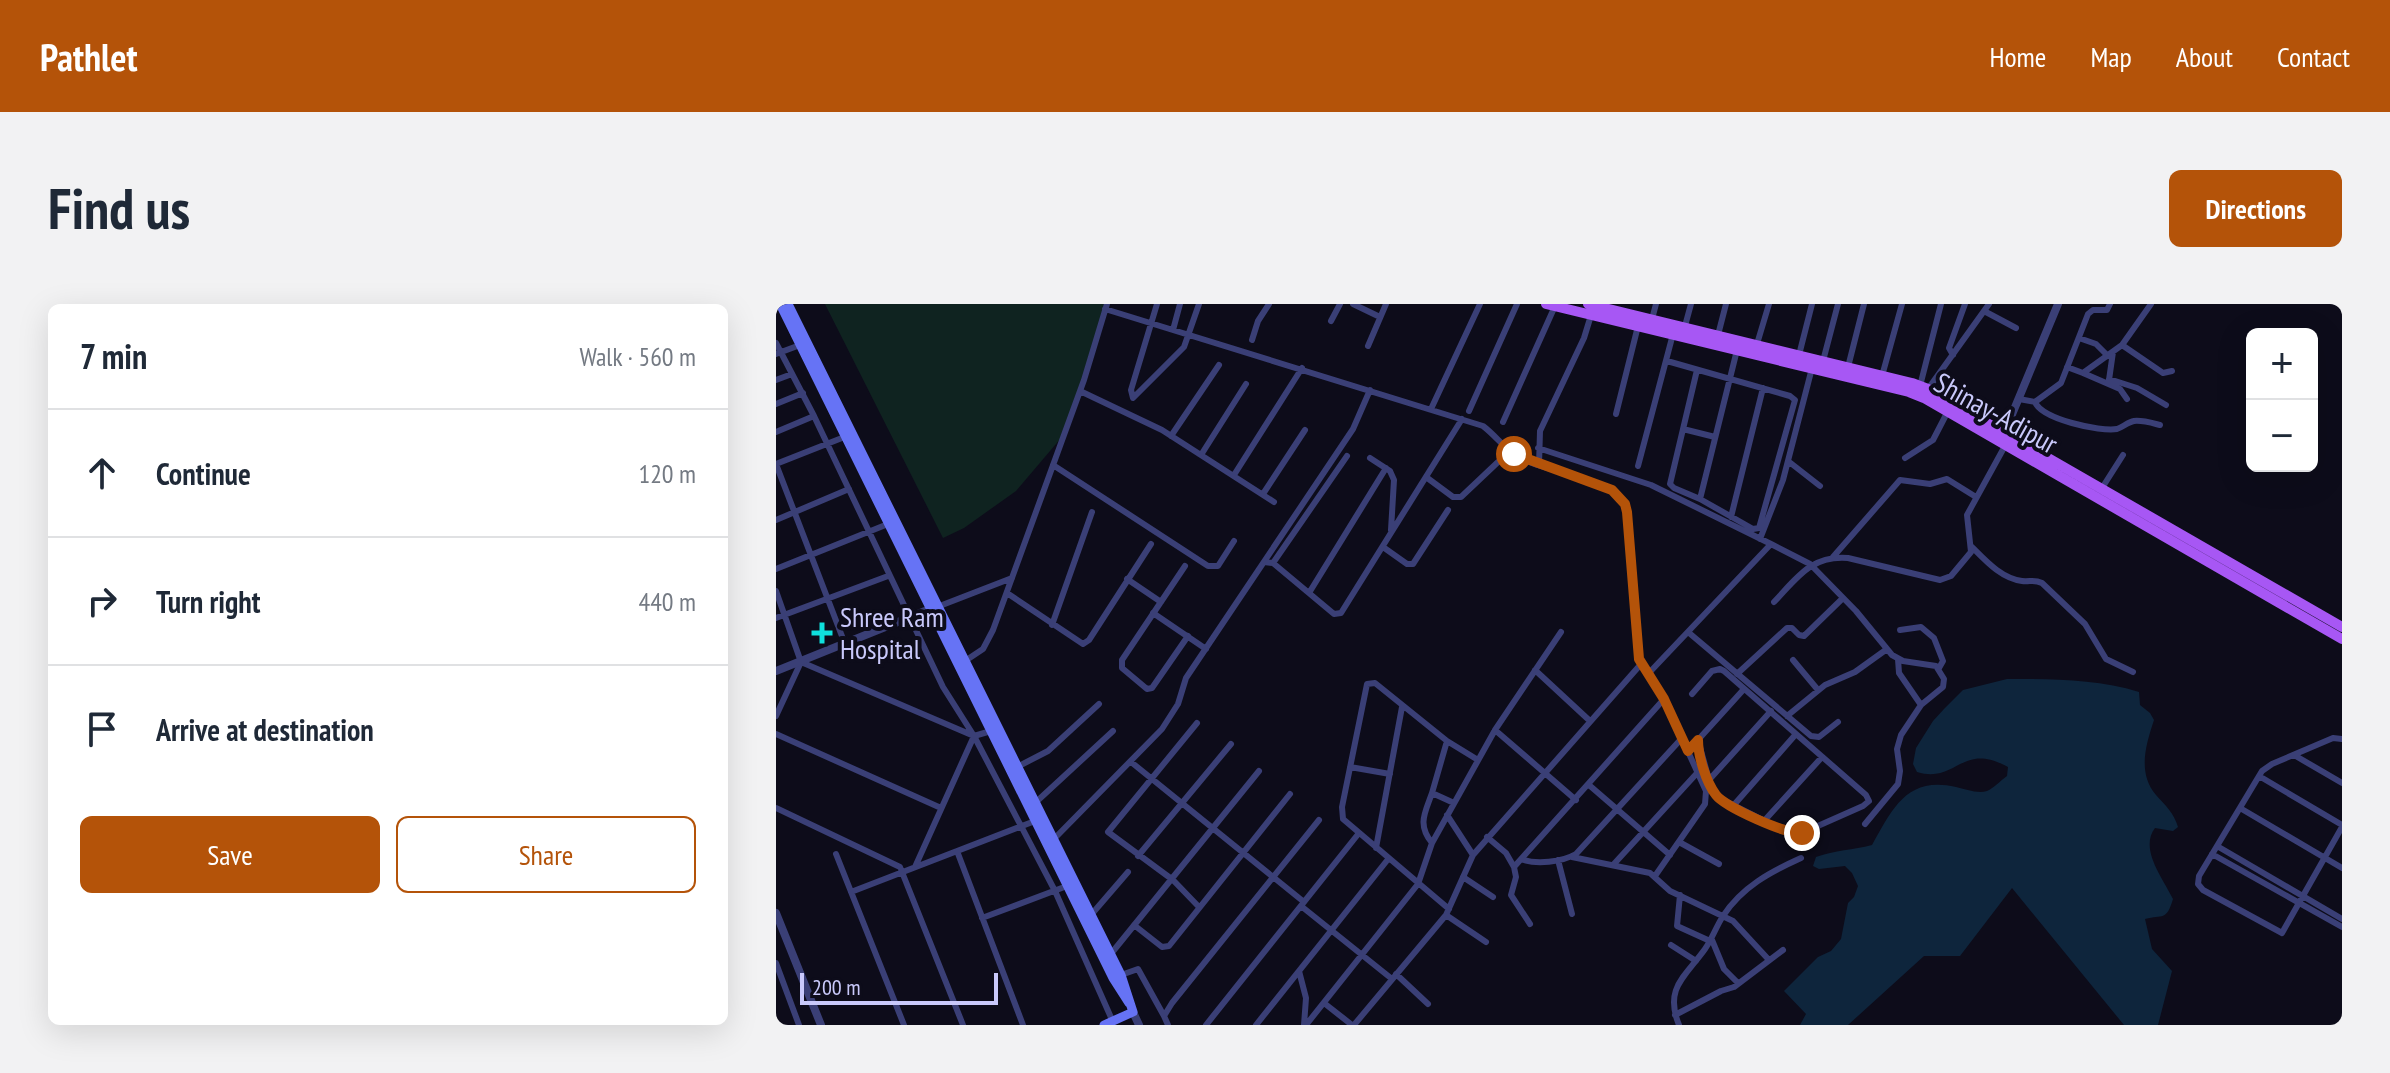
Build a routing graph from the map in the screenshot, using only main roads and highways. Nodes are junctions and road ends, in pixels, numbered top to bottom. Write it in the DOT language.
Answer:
graph roads {
  1 [pos="780,304"];
  2 [pos="788,304"];
  3 [pos="1551,305"];
  4 [pos="1591,308"];
  5 [pos="1619,308"];
  6 [pos="849,436"];
  7 [pos="2004,439"];
  8 [pos="2149,521"];
  9 [pos="934,608"];
  10 [pos="2316,618"];
  11 [pos="2342,627"];
  12 [pos="2342,639"];
  13 [pos="1131,1008"];
  14 [pos="1109,1023"];
  1 -- 6 [label="main road"];
  2 -- 6 [label="main road"];
  3 -- 4 [label="main road, Shinay-Adipur"];
  4 -- 5 [label="main road, Shinay-Adipur"];
  4 -- 7 [label="main road, Shinay-Adipur"];
  5 -- 7 [label="main road, Shinay-Adipur"];
  6 -- 9 [label="main road"];
  6 -- 9 [label="main road"];
  7 -- 8 [label="main road, Shinay-Adipur"];
  7 -- 8 [label="main road, Shinay-Adipur"];
  8 -- 10 [label="main road, Shinay-Adipur"];
  9 -- 13 [label="main road"];
  9 -- 13 [label="main road"];
  10 -- 11 [label="main road, Shinay-Adipur"];
  10 -- 12 [label="main road, Shinay-Adipur"];
  13 -- 14 [label="main road"];
}
